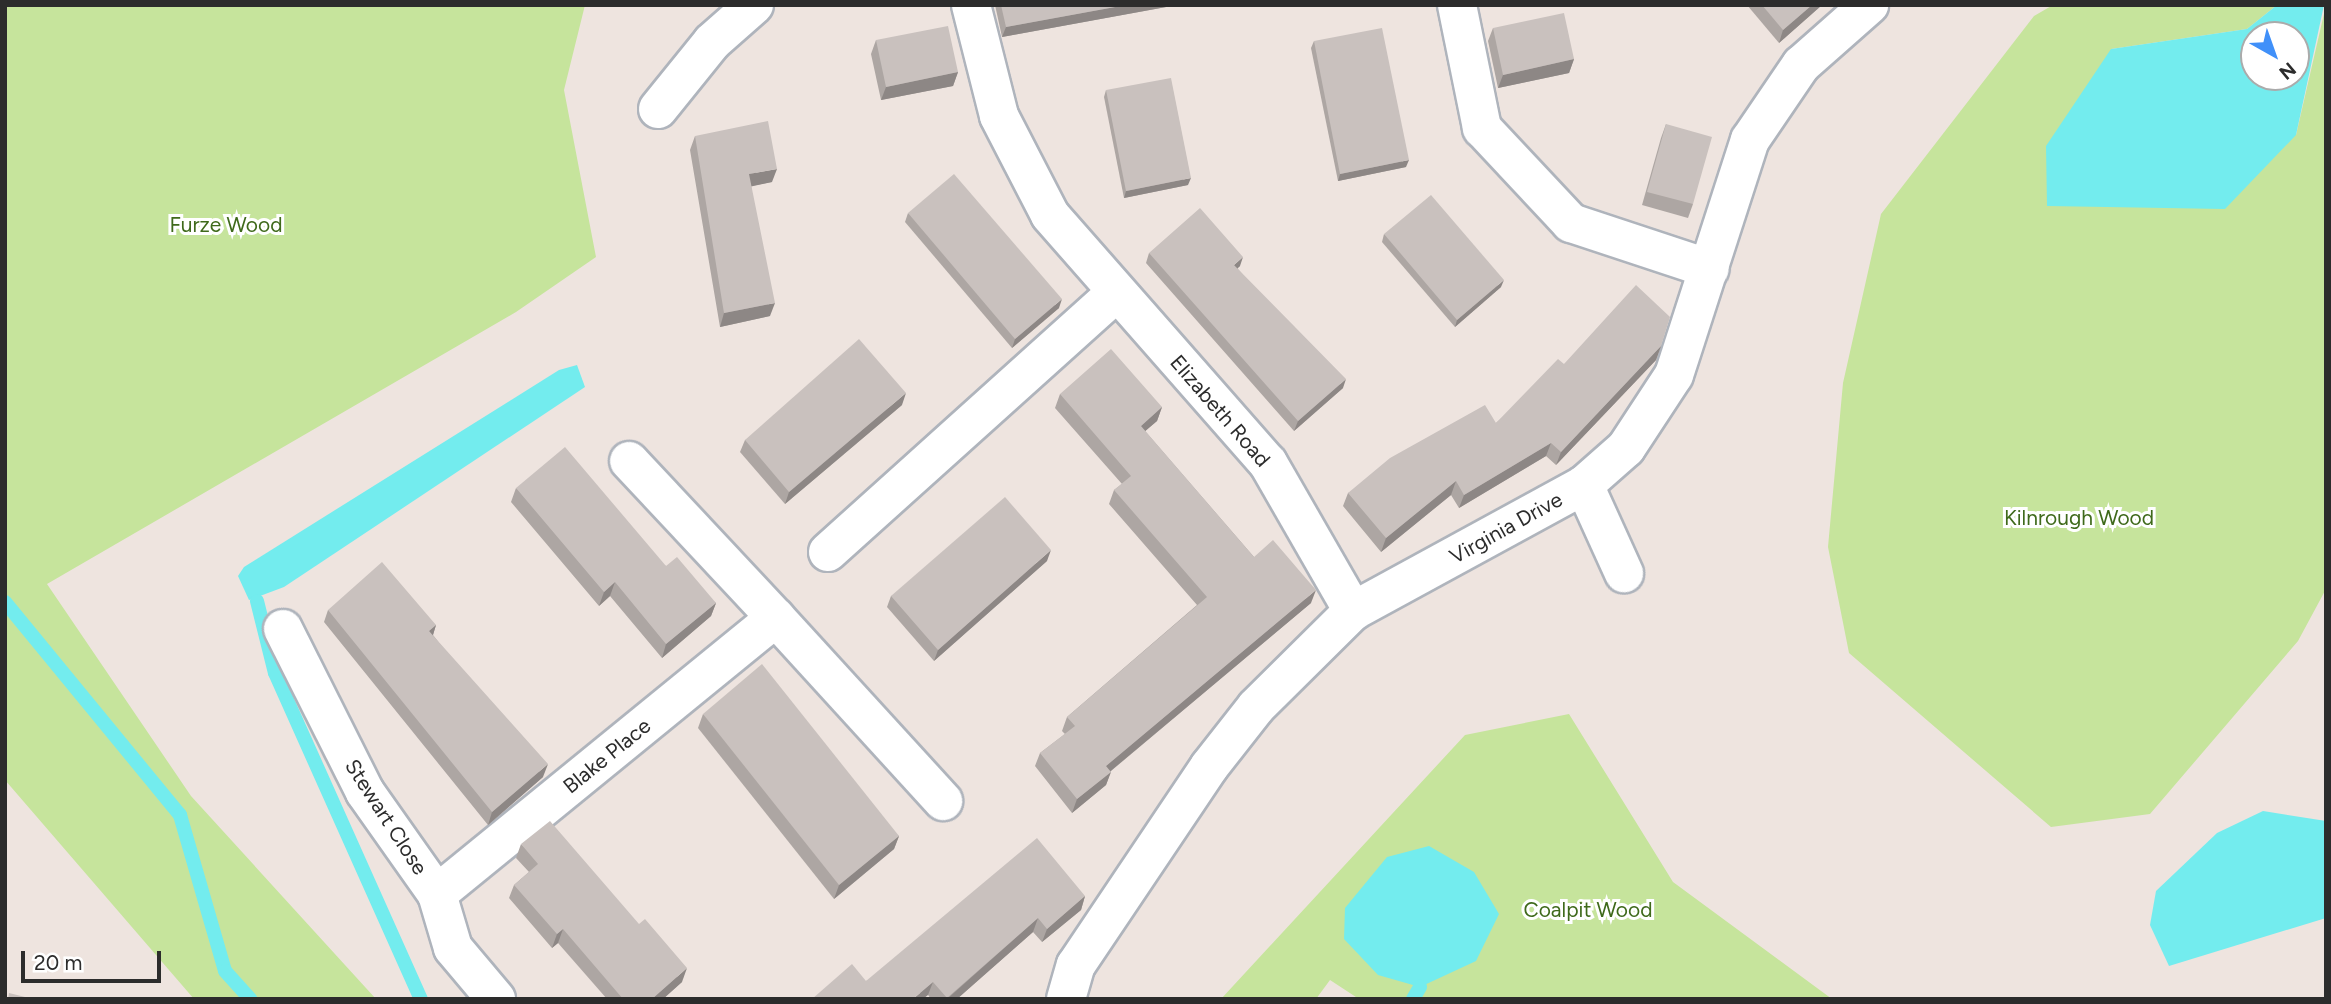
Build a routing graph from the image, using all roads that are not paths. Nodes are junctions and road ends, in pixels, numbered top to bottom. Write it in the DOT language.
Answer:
graph roads {
  1 [pos="754,5"];
  2 [pos="971,5"];
  3 [pos="1457,5"];
  4 [pos="1869,5"];
  5 [pos="658,109"];
  6 [pos="1710,269"];
  7 [pos="1116,293"];
  8 [pos="629,461"];
  9 [pos="1584,485"];
  10 [pos="828,552"];
  11 [pos="1624,573"];
  12 [pos="1353,611"];
  13 [pos="776,618"];
  14 [pos="283,629"];
  15 [pos="943,801"];
  16 [pos="437,894"];
  17 [pos="496,999"];
  18 [pos="1066,999"];
  1 -- 5 [label="street"];
  2 -- 7 [label="street, Elizabeth Road"];
  3 -- 6 [label="street"];
  4 -- 6 [label="street, Virginia Drive"];
  6 -- 9 [label="street, Virginia Drive"];
  7 -- 10 [label="street"];
  7 -- 12 [label="street, Elizabeth Road"];
  8 -- 13 [label="street"];
  9 -- 11 [label="street"];
  9 -- 12 [label="street, Virginia Drive"];
  12 -- 18 [label="street, Virginia Drive"];
  13 -- 15 [label="street"];
  13 -- 16 [label="street, Blake Place"];
  14 -- 16 [label="street, Stewart Close"];
  16 -- 17 [label="street, Stewart Close"];
}
